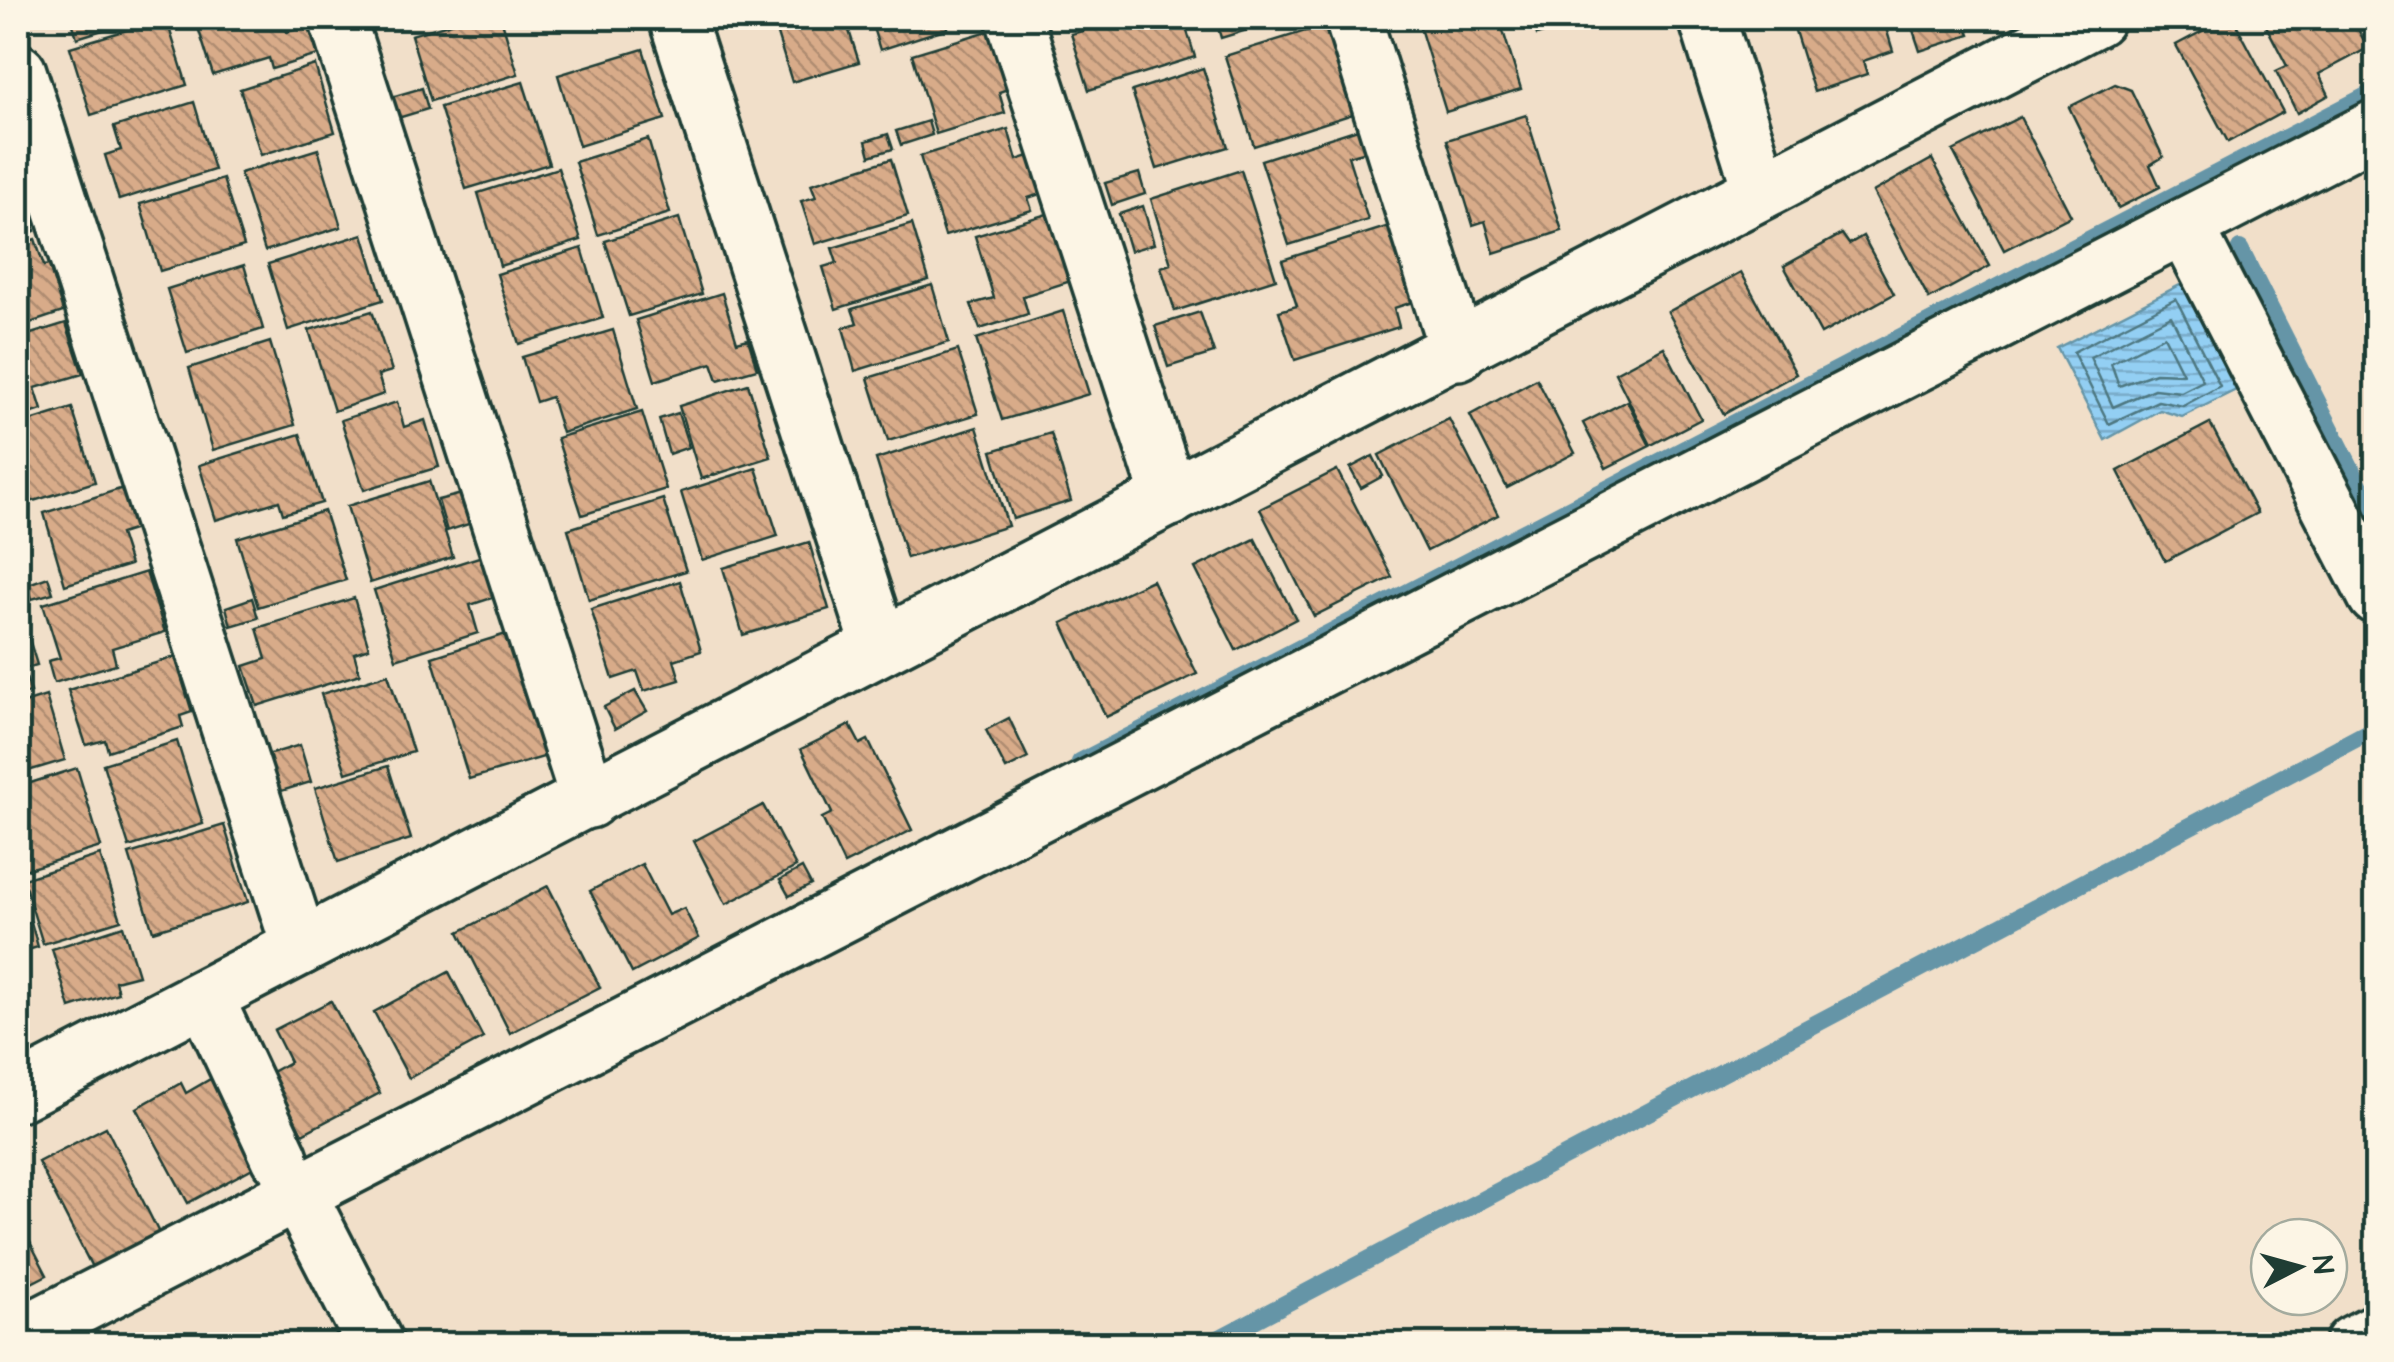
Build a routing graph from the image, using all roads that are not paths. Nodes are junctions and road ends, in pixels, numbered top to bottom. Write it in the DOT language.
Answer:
graph roads {
  1 [pos="337,18"];
  2 [pos="677,18"];
  3 [pos="1014,18"];
  4 [pos="1352,18"];
  5 [pos="1707,18"];
  6 [pos="2082,21"];
  7 [pos="18,72"];
  8 [pos="2376,128"];
  9 [pos="1761,192"];
  10 [pos="2186,228"];
  11 [pos="1458,352"];
  12 [pos="1170,498"];
  13 [pos="2376,596"];
  14 [pos="880,646"];
  15 [pos="589,800"];
  16 [pos="300,946"];
  17 [pos="205,998"];
  18 [pos="18,1094"];
  19 [pos="288,1175"];
  20 [pos="2376,1332"];
  21 [pos="18,1337"];
  22 [pos="375,1344"];
  23 [pos="2353,1344"];
  1 -- 15 [label="street"];
  2 -- 14 [label="street"];
  3 -- 12 [label="street"];
  4 -- 11 [label="street"];
  5 -- 9 [label="street"];
  6 -- 9 [label="street"];
  7 -- 16 [label="street"];
  8 -- 10 [label="street"];
  9 -- 11 [label="street"];
  10 -- 13 [label="street"];
  10 -- 19 [label="street"];
  11 -- 12 [label="street"];
  12 -- 14 [label="street"];
  14 -- 15 [label="street"];
  15 -- 16 [label="street"];
  16 -- 17 [label="street"];
  17 -- 18 [label="street"];
  17 -- 19 [label="street"];
  19 -- 21 [label="street"];
  19 -- 22 [label="street"];
  20 -- 23 [label="street"];
}
